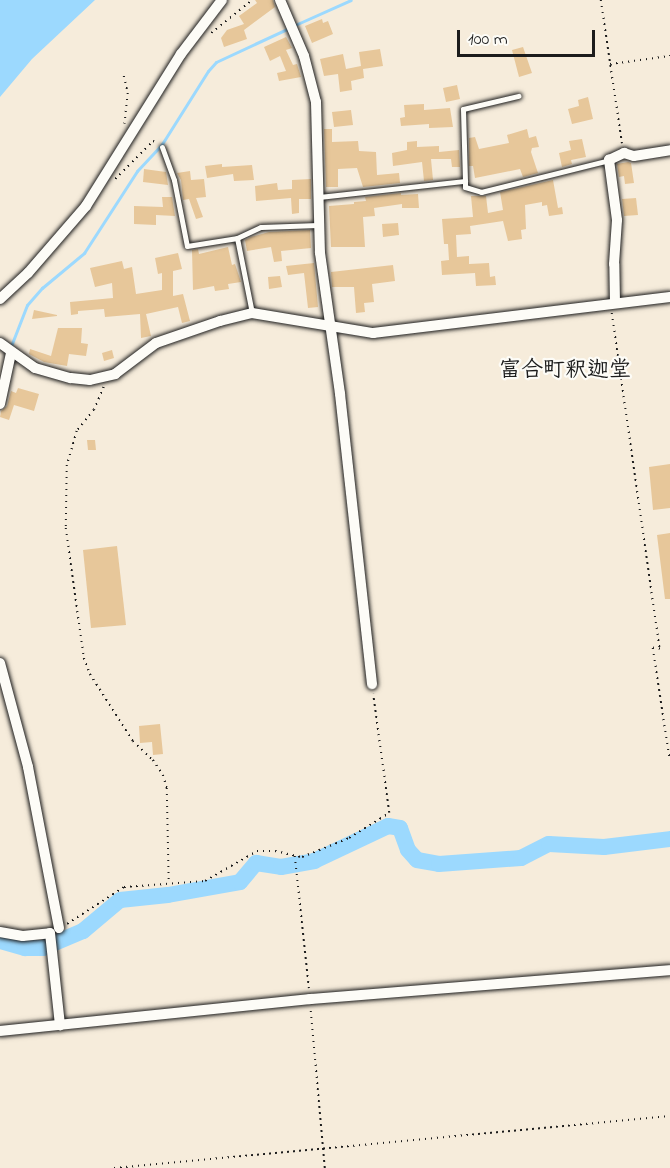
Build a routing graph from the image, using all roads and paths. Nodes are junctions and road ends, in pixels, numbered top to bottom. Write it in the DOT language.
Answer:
graph roads {
  1 [pos="222,0"];
  2 [pos="252,0"];
  3 [pos="280,0"];
  4 [pos="601,0"];
  5 [pos="210,33"];
  6 [pos="670,56"];
  7 [pos="609,64"];
  8 [pos="124,76"];
  9 [pos="518,96"];
  10 [pos="123,129"];
  11 [pos="160,145"];
  12 [pos="670,150"];
  13 [pos="624,153"];
  14 [pos="609,160"];
  15 [pos="465,181"];
  16 [pos="113,182"];
  17 [pos="319,197"];
  18 [pos="318,225"];
  19 [pos="237,238"];
  20 [pos="670,297"];
  21 [pos="0,299"];
  22 [pos="613,303"];
  23 [pos="252,314"];
  24 [pos="330,327"];
  25 [pos="6,348"];
  26 [pos="105,375"];
  27 [pos="0,404"];
  28 [pos="0,663"];
  29 [pos="372,684"];
  30 [pos="670,760"];
  31 [pos="295,856"];
  32 [pos="169,883"];
  33 [pos="55,930"];
  34 [pos="0,932"];
  35 [pos="670,970"];
  36 [pos="310,999"];
  37 [pos="60,1025"];
  38 [pos="0,1031"];
  39 [pos="670,1116"];
  40 [pos="323,1148"];
  41 [pos="114,1168"];
  42 [pos="325,1168"];
  1 -- 21 [label="street"];
  2 -- 5 [label="path"];
  3 -- 17 [label="street"];
  4 -- 7 [label="path"];
  6 -- 7 [label="path"];
  7 -- 13 [label="path"];
  8 -- 10 [label="path"];
  9 -- 15 [label="lane"];
  11 -- 16 [label="path"];
  11 -- 19 [label="lane"];
  12 -- 13 [label="street"];
  13 -- 14 [label="street"];
  14 -- 15 [label="lane"];
  14 -- 22 [label="street"];
  15 -- 17 [label="lane"];
  17 -- 18 [label="street"];
  18 -- 19 [label="lane"];
  18 -- 24 [label="street"];
  19 -- 23 [label="lane"];
  20 -- 22 [label="street"];
  22 -- 24 [label="street"];
  22 -- 30 [label="path"];
  23 -- 24 [label="street"];
  23 -- 26 [label="street"];
  24 -- 29 [label="street"];
  25 -- 26 [label="street"];
  25 -- 27 [label="street"];
  26 -- 32 [label="path"];
  28 -- 33 [label="street"];
  29 -- 31 [label="path"];
  31 -- 32 [label="path"];
  31 -- 36 [label="path"];
  32 -- 33 [label="path"];
  33 -- 34 [label="street"];
  33 -- 37 [label="street"];
  35 -- 36 [label="street"];
  36 -- 37 [label="street"];
  36 -- 40 [label="path"];
  37 -- 38 [label="street"];
  39 -- 40 [label="path"];
  40 -- 41 [label="path"];
  40 -- 42 [label="path"];
}
